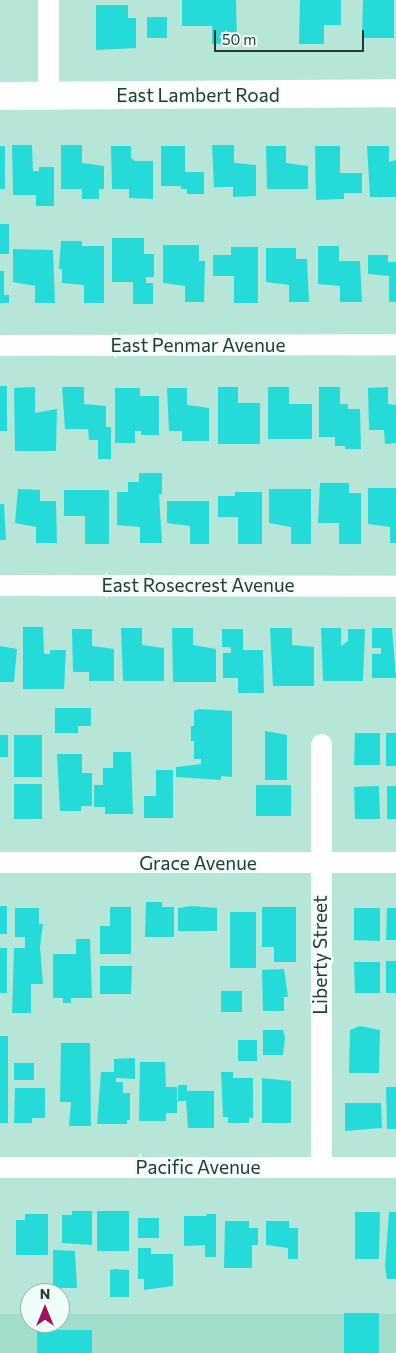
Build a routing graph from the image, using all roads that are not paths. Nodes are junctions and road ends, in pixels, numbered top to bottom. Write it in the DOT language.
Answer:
graph roads {
  1 [pos="48,0"];
  2 [pos="396,94"];
  3 [pos="0,96"];
  4 [pos="48,96"];
  5 [pos="396,344"];
  6 [pos="0,345"];
  7 [pos="0,585"];
  8 [pos="396,586"];
  9 [pos="321,744"];
  10 [pos="0,862"];
  11 [pos="396,862"];
  12 [pos="320,863"];
  13 [pos="0,1167"];
  14 [pos="321,1167"];
  15 [pos="396,1167"];
  1 -- 4 [label="street"];
  2 -- 4 [label="main road, East Lambert Road"];
  3 -- 4 [label="main road, East Lambert Road"];
  5 -- 6 [label="street, East Penmar Avenue"];
  7 -- 8 [label="street, East Rosecrest Avenue"];
  9 -- 12 [label="street, Liberty Street"];
  10 -- 12 [label="street, Grace Avenue"];
  11 -- 12 [label="street, Grace Avenue"];
  12 -- 14 [label="street, Liberty Street"];
  13 -- 14 [label="street, Pacific Avenue"];
  14 -- 15 [label="street, Pacific Avenue"];
}
